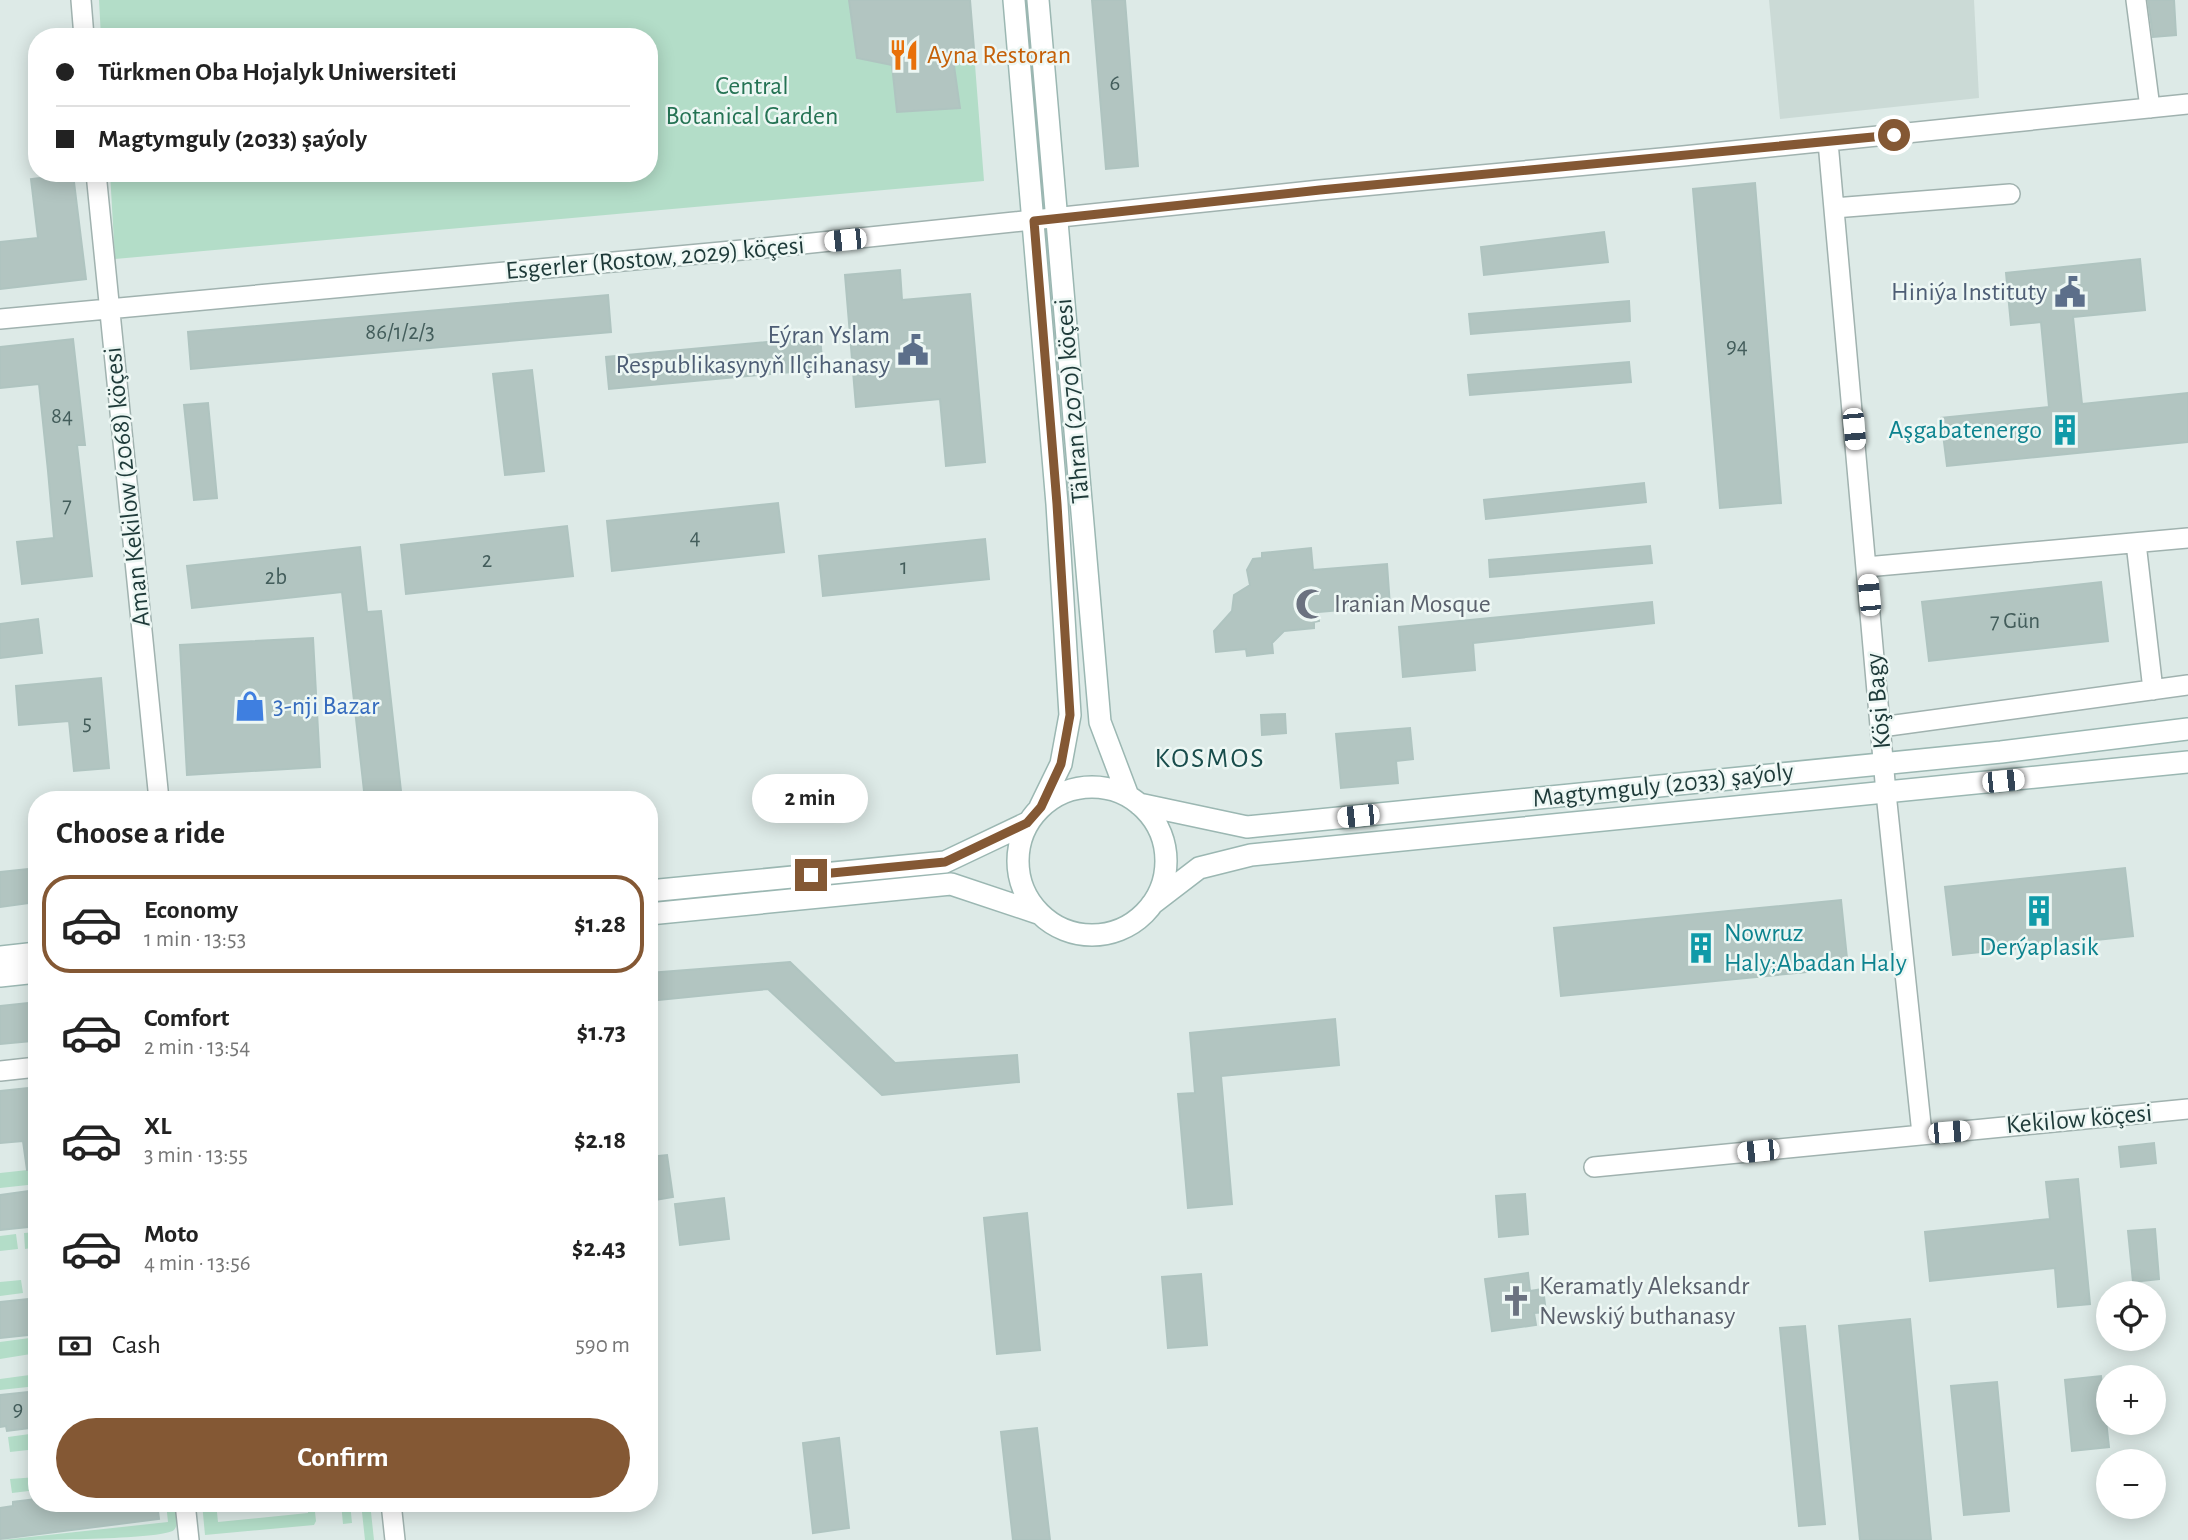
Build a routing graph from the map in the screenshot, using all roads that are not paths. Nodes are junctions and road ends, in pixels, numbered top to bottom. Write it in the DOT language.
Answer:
graph roads {
  1 [pos="81,0"];
  2 [pos="1014,0"];
  3 [pos="1038,0"];
  4 [pos="2136,0"];
  5 [pos="83,28"];
  6 [pos="2188,104"];
  7 [pos="2150,108"];
  8 [pos="1828,142"];
  9 [pos="97,182"];
  10 [pos="2010,194"];
  11 [pos="1834,208"];
  12 [pos="1057,219"];
  13 [pos="1034,221"];
  14 [pos="108,308"];
  15 [pos="0,319"];
  16 [pos="2188,538"];
  17 [pos="2136,543"];
  18 [pos="1866,567"];
  19 [pos="2188,685"];
  20 [pos="2153,690"];
  21 [pos="1881,727"];
  22 [pos="2188,729"];
  23 [pos="2188,762"];
  24 [pos="1883,763"];
  25 [pos="158,791"];
  26 [pos="1886,793"];
  27 [pos="1134,800"];
  28 [pos="1034,815"];
  29 [pos="658,890"];
  30 [pos="1152,904"];
  31 [pos="658,913"];
  32 [pos="1038,913"];
  33 [pos="28,954"];
  34 [pos="0,957"];
  35 [pos="28,973"];
  36 [pos="0,976"];
  37 [pos="28,1068"];
  38 [pos="0,1071"];
  39 [pos="2188,1109"];
  40 [pos="1922,1135"];
  41 [pos="1594,1167"];
  42 [pos="186,1512"];
  43 [pos="392,1512"];
  44 [pos="189,1540"];
  45 [pos="395,1540"];
  1 -- 5 [label="street"];
  2 -- 13 [label="main road, Tähran (2070) köçesi"];
  3 -- 12 [label="main road, Tähran (2070) köçesi"];
  4 -- 7 [label="street"];
  6 -- 7 [label="street, Esgerler (Rostow, 2029) köçesi"];
  7 -- 8 [label="street, Esgerler (Rostow, 2029) köçesi"];
  8 -- 11 [label="street, Köşi Bagy"];
  8 -- 12 [label="street, Esgerler (Rostow, 2029) köçesi"];
  9 -- 14 [label="street, Aman Kekilow (2068) köçesi"];
  10 -- 11 [label="street"];
  11 -- 18 [label="street, Köşi Bagy"];
  12 -- 13 [label="street, Esgerler (Rostow, 2029) köçesi"];
  12 -- 27 [label="main road, Tähran (2070) köçesi"];
  13 -- 14 [label="street, Esgerler (Rostow, 2029) köçesi"];
  13 -- 28 [label="main road, Tähran (2070) köçesi"];
  14 -- 15 [label="street, Esgerler (Rostow, 2029) köçesi"];
  14 -- 25 [label="street, Aman Kekilow (2068) köçesi"];
  16 -- 17 [label="street"];
  17 -- 18 [label="street"];
  17 -- 20 [label="street"];
  18 -- 21 [label="street, Köşi Bagy"];
  19 -- 20 [label="street"];
  20 -- 21 [label="street"];
  21 -- 24 [label="street, Köşi Bagy"];
  22 -- 24 [label="main road, Magtymguly (2033) şaýoly"];
  23 -- 26 [label="main road, Magtymguly (2033) şaýoly"];
  24 -- 26 [label="street, Köşi Bagy"];
  24 -- 27 [label="main road, Magtymguly (2033) şaýoly"];
  26 -- 30 [label="main road, Magtymguly (2033) şaýoly"];
  26 -- 40 [label="street, Köşi Bagy"];
  27 -- 28 [label="main road"];
  27 -- 30 [label="main road"];
  28 -- 29 [label="main road"];
  28 -- 32 [label="main road"];
  30 -- 32 [label="main road"];
  31 -- 32 [label="main road"];
  33 -- 34 [label="main road"];
  35 -- 36 [label="main road"];
  37 -- 38 [label="street"];
  39 -- 40 [label="street, Kekilow köçesi"];
  40 -- 41 [label="street, Kekilow köçesi"];
  42 -- 44 [label="street"];
  43 -- 45 [label="street"];
}
